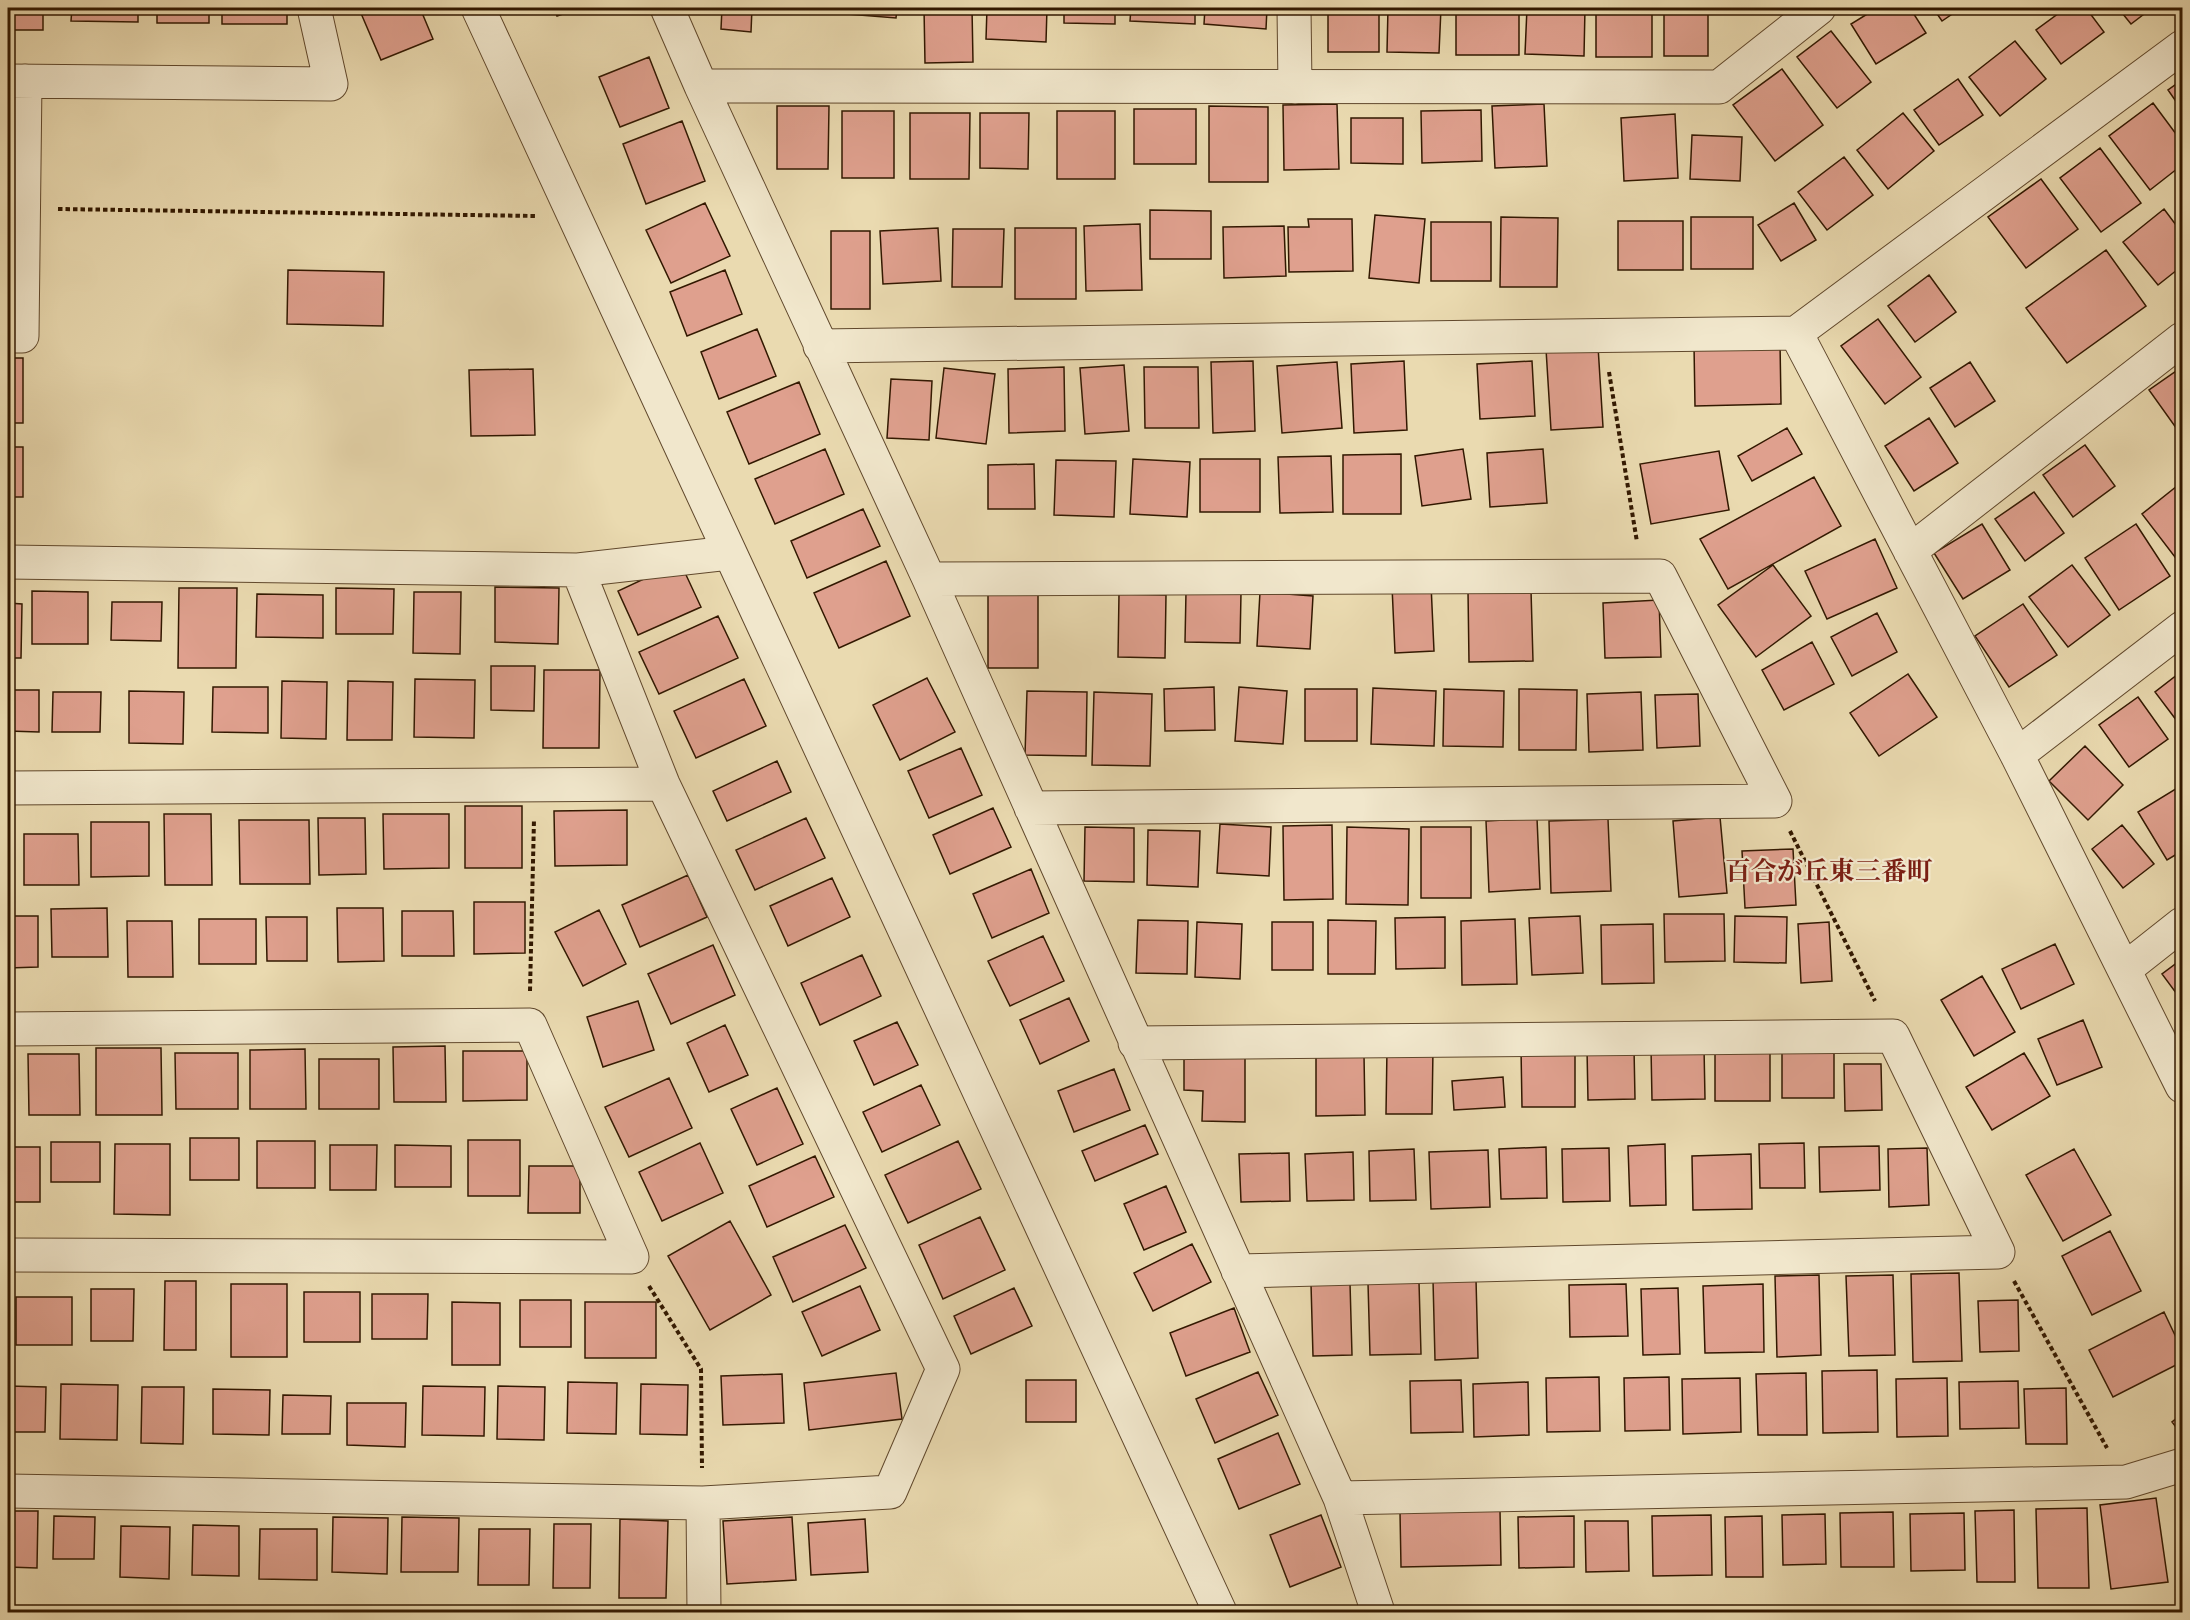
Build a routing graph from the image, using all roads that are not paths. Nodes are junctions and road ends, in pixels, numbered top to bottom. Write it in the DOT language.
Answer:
graph roads {
  1 [pos="314,8"];
  2 [pos="478,8"];
  3 [pos="667,8"];
  4 [pos="1294,8"];
  5 [pos="1819,8"];
  6 [pos="2182,47"];
  7 [pos="16,81"];
  8 [pos="701,86"];
  9 [pos="1295,87"];
  10 [pos="1796,333"];
  11 [pos="8,336"];
  12 [pos="2182,339"];
  13 [pos="820,346"];
  14 [pos="1910,550"];
  15 [pos="729,553"];
  16 [pos="8,562"];
  17 [pos="578,570"];
  18 [pos="929,579"];
  19 [pos="2182,628"];
  20 [pos="2017,755"];
  21 [pos="663,784"];
  22 [pos="8,788"];
  23 [pos="1030,808"];
  24 [pos="2182,924"];
  25 [pos="2125,969"];
  26 [pos="8,1029"];
  27 [pos="1135,1043"];
  28 [pos="2182,1086"];
  29 [pos="8,1255"];
  30 [pos="1238,1271"];
  31 [pos="2182,1465"];
  32 [pos="8,1491"];
  33 [pos="1340,1498"];
  34 [pos="703,1503"];
  35 [pos="704,1612"];
  36 [pos="1220,1612"];
  37 [pos="1378,1612"];
  1 -- 7 [label="street"];
  2 -- 15 [label="street"];
  3 -- 8 [label="street"];
  4 -- 9 [label="street"];
  5 -- 9 [label="street"];
  6 -- 10 [label="street"];
  7 -- 11 [label="street"];
  8 -- 9 [label="street"];
  8 -- 13 [label="street"];
  10 -- 13 [label="street"];
  10 -- 14 [label="street"];
  12 -- 14 [label="street"];
  13 -- 18 [label="street"];
  14 -- 20 [label="street"];
  15 -- 17 [label="street"];
  15 -- 36 [label="street"];
  16 -- 17 [label="street"];
  17 -- 21 [label="street"];
  18 -- 23 [label="street"];
  18 -- 23 [label="street"];
  19 -- 20 [label="street"];
  20 -- 25 [label="street"];
  21 -- 22 [label="street"];
  21 -- 34 [label="street"];
  23 -- 27 [label="street"];
  24 -- 25 [label="street"];
  25 -- 28 [label="street"];
  26 -- 29 [label="street"];
  27 -- 30 [label="street"];
  27 -- 30 [label="street"];
  30 -- 33 [label="street"];
  31 -- 33 [label="street"];
  32 -- 34 [label="street"];
  33 -- 37 [label="street"];
  34 -- 35 [label="street"];
}
